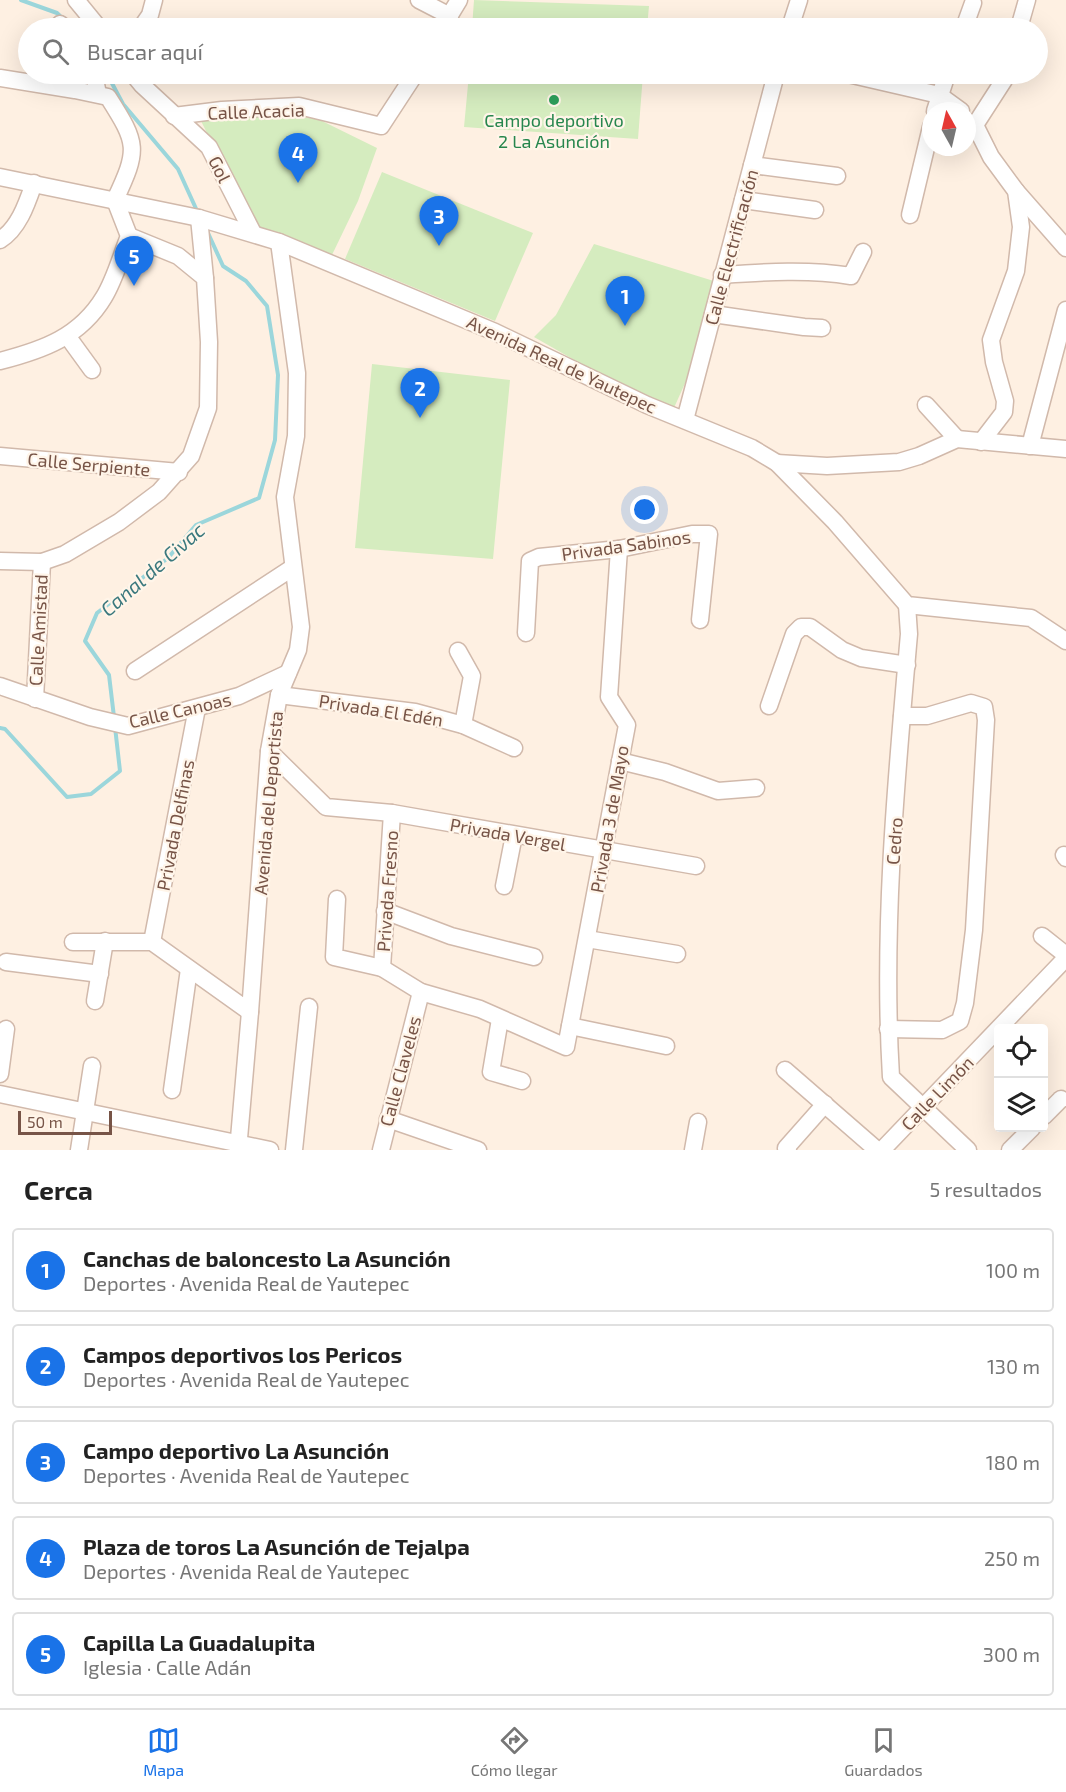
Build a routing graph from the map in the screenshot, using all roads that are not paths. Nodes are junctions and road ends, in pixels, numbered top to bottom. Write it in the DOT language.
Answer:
graph roads {
  1 [pos="76,0"];
  2 [pos="154,0"];
  3 [pos="419,0"];
  4 [pos="459,0"];
  5 [pos="799,0"];
  6 [pos="1027,0"];
  7 [pos="973,3"];
  8 [pos="91,18"];
  9 [pos="148,18"];
  10 [pos="441,18"];
  11 [pos="448,18"];
  12 [pos="793,18"];
  13 [pos="968,18"];
  14 [pos="1022,18"];
  15 [pos="0,78"];
  16 [pos="18,81"];
  17 [pos="36,84"];
  18 [pos="98,84"];
  19 [pos="140,84"];
  20 [pos="408,84"];
  21 [pos="774,84"];
  22 [pos="879,84"];
  23 [pos="944,84"];
  24 [pos="1000,84"];
  25 [pos="103,95"];
  26 [pos="934,102"];
  27 [pos="937,102"];
  28 [pos="976,115"];
  29 [pos="174,116"];
  30 [pos="976,130"];
  31 [pos="924,156"];
  32 [pos="752,165"];
  33 [pos="837,176"];
  34 [pos="0,177"];
  35 [pos="34,183"];
  36 [pos="1017,191"];
  37 [pos="115,200"];
  38 [pos="742,200"];
  39 [pos="815,210"];
  40 [pos="910,215"];
  41 [pos="200,219"];
  42 [pos="247,231"];
  43 [pos="129,236"];
  44 [pos="0,240"];
  45 [pos="279,242"];
  46 [pos="1066,248"];
  47 [pos="863,252"];
  48 [pos="723,275"];
  49 [pos="205,278"];
  50 [pos="1066,310"];
  51 [pos="713,314"];
  52 [pos="822,328"];
  53 [pos="68,337"];
  54 [pos="0,361"];
  55 [pos="92,370"];
  56 [pos="926,405"];
  57 [pos="686,420"];
  58 [pos="957,439"];
  59 [pos="981,442"];
  60 [pos="1030,446"];
  61 [pos="1066,449"];
  62 [pos="0,456"];
  63 [pos="777,463"];
  64 [pos="179,472"];
  65 [pos="619,549"];
  66 [pos="0,561"];
  67 [pos="42,561"];
  68 [pos="292,567"];
  69 [pos="907,605"];
  70 [pos="700,620"];
  71 [pos="526,633"];
  72 [pos="1066,641"];
  73 [pos="458,651"];
  74 [pos="906,665"];
  75 [pos="135,671"];
  76 [pos="288,673"];
  77 [pos="0,686"];
  78 [pos="279,695"];
  79 [pos="35,699"];
  80 [pos="769,706"];
  81 [pos="197,708"];
  82 [pos="902,716"];
  83 [pos="463,724"];
  84 [pos="514,748"];
  85 [pos="269,751"];
  86 [pos="620,761"];
  87 [pos="756,788"];
  88 [pos="392,813"];
  89 [pos="514,835"];
  90 [pos="604,850"];
  91 [pos="696,866"];
  92 [pos="504,886"];
  93 [pos="337,899"];
  94 [pos="385,911"];
  95 [pos="1042,936"];
  96 [pos="586,939"];
  97 [pos="105,941"];
  98 [pos="73,942"];
  99 [pos="152,942"];
  100 [pos="677,954"];
  101 [pos="1066,956"];
  102 [pos="534,957"];
  103 [pos="6,962"];
  104 [pos="382,968"];
  105 [pos="189,969"];
  106 [pos="100,974"];
  107 [pos="421,992"];
  108 [pos="96,1001"];
  109 [pos="309,1006"];
  110 [pos="250,1011"];
  111 [pos="500,1019"];
  112 [pos="570,1026"];
  113 [pos="6,1029"];
  114 [pos="888,1029"];
  115 [pos="666,1046"];
  116 [pos="92,1066"];
  117 [pos="785,1070"];
  118 [pos="0,1074"];
  119 [pos="522,1081"];
  120 [pos="172,1090"];
  121 [pos="0,1094"];
  122 [pos="1061,1099"];
  123 [pos="825,1104"];
  124 [pos="922,1108"];
  125 [pos="85,1111"];
  126 [pos="1048,1112"];
  127 [pos="388,1119"];
  128 [pos="698,1122"];
  129 [pos="1028,1132"];
  130 [pos="238,1147"];
  131 [pos="787,1149"];
  132 [pos="79,1150"];
  133 [pos="270,1150"];
  134 [pos="294,1150"];
  135 [pos="381,1150"];
  136 [pos="478,1150"];
  137 [pos="693,1150"];
  138 [pos="877,1150"];
  139 [pos="882,1150"];
  140 [pos="969,1150"];
  141 [pos="1010,1150"];
  1 -- 8 [label="street"];
  2 -- 9 [label="street"];
  3 -- 10 [label="street"];
  4 -- 11 [label="street"];
  5 -- 12 [label="street"];
  6 -- 14 [label="street"];
  7 -- 13 [label="street"];
  15 -- 16 [label="street"];
  17 -- 25 [label="street"];
  18 -- 25 [label="street"];
  19 -- 29 [label="street, Gol"];
  20 -- 29 [label="street, Calle Acacia"];
  21 -- 32 [label="street, Calle Electrificación"];
  22 -- 26 [label="street"];
  23 -- 27 [label="street"];
  24 -- 28 [label="street"];
  25 -- 37 [label="street"];
  29 -- 42 [label="street, Gol"];
  30 -- 36 [label="street"];
  31 -- 40 [label="street"];
  32 -- 33 [label="street"];
  32 -- 38 [label="street, Calle Electrificación"];
  34 -- 35 [label="street, Avenida Real de Yautepec"];
  35 -- 37 [label="street, Avenida Real de Yautepec"];
  35 -- 44 [label="street"];
  36 -- 46 [label="street"];
  36 -- 59 [label="street"];
  37 -- 41 [label="street, Avenida Real de Yautepec"];
  37 -- 43 [label="street"];
  38 -- 39 [label="street"];
  38 -- 48 [label="street, Calle Electrificación"];
  41 -- 42 [label="street, Avenida Real de Yautepec"];
  41 -- 49 [label="street"];
  42 -- 45 [label="street, Avenida Real de Yautepec"];
  43 -- 49 [label="street"];
  43 -- 53 [label="street"];
  45 -- 57 [label="street, Avenida Real de Yautepec"];
  45 -- 68 [label="street, Avenida del Deportista"];
  47 -- 48 [label="street"];
  48 -- 51 [label="street, Calle Electrificación"];
  49 -- 64 [label="street"];
  50 -- 60 [label="street"];
  51 -- 52 [label="street"];
  51 -- 57 [label="street, Calle Electrificación"];
  53 -- 54 [label="street"];
  53 -- 55 [label="street"];
  56 -- 58 [label="street"];
  57 -- 63 [label="street, Avenida Real de Yautepec"];
  58 -- 59 [label="street"];
  58 -- 63 [label="street"];
  59 -- 60 [label="street"];
  60 -- 61 [label="street"];
  62 -- 64 [label="street, Calle Serpiente"];
  63 -- 69 [label="street, Avenida Real de Yautepec"];
  64 -- 67 [label="street"];
  65 -- 70 [label="street, Privada Sabinos"];
  65 -- 71 [label="street, Privada Sabinos"];
  65 -- 86 [label="street, Privada 3 de Mayo"];
  66 -- 67 [label="street"];
  67 -- 79 [label="street, Calle Amistad"];
  68 -- 75 [label="street"];
  68 -- 76 [label="street, Avenida del Deportista"];
  69 -- 72 [label="street"];
  69 -- 74 [label="street, Cedro"];
  73 -- 83 [label="street"];
  74 -- 80 [label="street"];
  74 -- 82 [label="street, Cedro"];
  76 -- 78 [label="street, Avenida del Deportista"];
  76 -- 81 [label="street, Calle Canoas"];
  77 -- 79 [label="street, Calle Canoas"];
  78 -- 83 [label="street, Privada El Edén"];
  78 -- 85 [label="street, Avenida del Deportista"];
  79 -- 81 [label="street, Calle Canoas"];
  81 -- 99 [label="street, Privada Delfinas"];
  82 -- 114 [label="street, Cedro"];
  82 -- 114 [label="street"];
  83 -- 84 [label="street, Privada El Edén"];
  85 -- 88 [label="street, Privada Vergel"];
  85 -- 110 [label="street, Avenida del Deportista"];
  86 -- 87 [label="street"];
  86 -- 90 [label="street, Privada 3 de Mayo"];
  88 -- 89 [label="street, Privada Vergel"];
  88 -- 94 [label="street, Privada Fresno"];
  89 -- 90 [label="street, Privada Vergel"];
  89 -- 92 [label="street"];
  90 -- 91 [label="street, Privada Vergel"];
  90 -- 96 [label="street, Privada 3 de Mayo"];
  93 -- 104 [label="street"];
  94 -- 102 [label="street"];
  94 -- 104 [label="street, Privada Fresno"];
  95 -- 101 [label="street"];
  96 -- 100 [label="street"];
  96 -- 112 [label="street, Privada 3 de Mayo"];
  97 -- 98 [label="street"];
  97 -- 99 [label="street"];
  97 -- 106 [label="street"];
  99 -- 105 [label="street"];
  101 -- 124 [label="street, Calle Limón"];
  103 -- 106 [label="street"];
  104 -- 107 [label="street"];
  105 -- 110 [label="street"];
  105 -- 120 [label="street"];
  106 -- 108 [label="street"];
  107 -- 111 [label="street"];
  107 -- 127 [label="street, Calle Claveles"];
  109 -- 134 [label="street"];
  110 -- 130 [label="street, Avenida del Deportista"];
  111 -- 112 [label="street, Privada 3 de Mayo"];
  111 -- 119 [label="street"];
  112 -- 115 [label="street"];
  113 -- 118 [label="street"];
  114 -- 124 [label="street, Cedro"];
  116 -- 125 [label="street"];
  117 -- 123 [label="street"];
  121 -- 125 [label="street"];
  122 -- 126 [label="street"];
  123 -- 131 [label="street"];
  123 -- 138 [label="street"];
  124 -- 139 [label="street, Calle Limón"];
  124 -- 140 [label="street"];
  125 -- 130 [label="street"];
  125 -- 132 [label="street"];
  127 -- 135 [label="street, Calle Claveles"];
  127 -- 136 [label="street"];
  128 -- 137 [label="street"];
  129 -- 141 [label="street"];
  130 -- 133 [label="street"];
}
